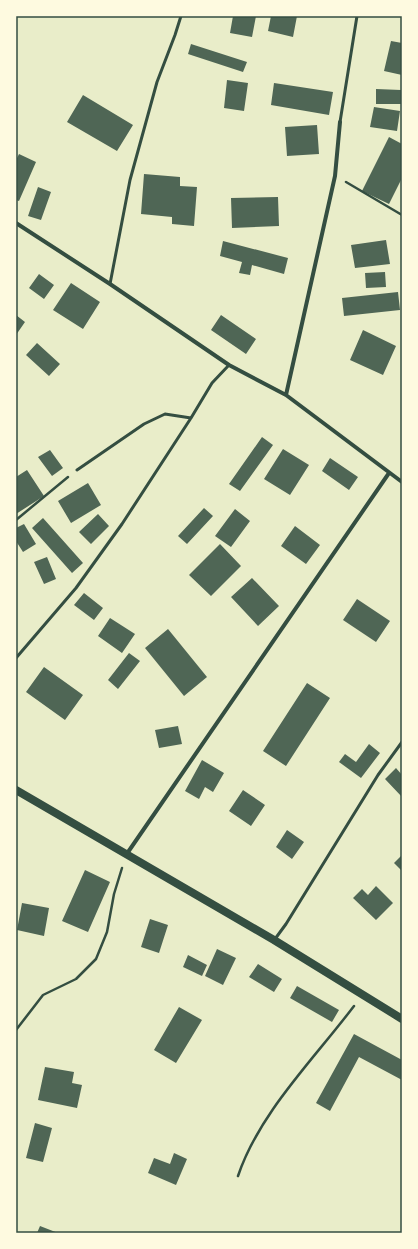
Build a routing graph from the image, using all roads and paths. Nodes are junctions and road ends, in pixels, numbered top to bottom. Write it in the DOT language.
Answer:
graph roads {
  1 [pos="181,16"];
  2 [pos="357,16"];
  3 [pos="340,122"];
  4 [pos="335,176"];
  5 [pos="402,215"];
  6 [pos="16,223"];
  7 [pos="110,284"];
  8 [pos="229,365"];
  9 [pos="286,395"];
  10 [pos="191,418"];
  11 [pos="77,470"];
  12 [pos="390,473"];
  13 [pos="402,482"];
  14 [pos="16,520"];
  15 [pos="16,658"];
  16 [pos="402,742"];
  17 [pos="16,790"];
  18 [pos="126,855"];
  19 [pos="274,940"];
  20 [pos="363,995"];
  21 [pos="402,1019"];
  22 [pos="16,1030"];
  23 [pos="238,1176"];
  1 -- 7 [label="lane"];
  2 -- 3 [label="lane"];
  3 -- 4 [label="street"];
  4 -- 5 [label="path"];
  4 -- 9 [label="street"];
  6 -- 7 [label="street"];
  7 -- 8 [label="street"];
  8 -- 9 [label="street"];
  8 -- 10 [label="lane"];
  9 -- 12 [label="street"];
  10 -- 11 [label="lane"];
  10 -- 15 [label="lane"];
  11 -- 14 [label="path"];
  12 -- 13 [label="street"];
  12 -- 18 [label="street"];
  16 -- 19 [label="lane"];
  17 -- 18 [label="main road"];
  18 -- 19 [label="main road"];
  18 -- 22 [label="path"];
  19 -- 20 [label="main road"];
  20 -- 21 [label="main road"];
  20 -- 23 [label="path"];
}
